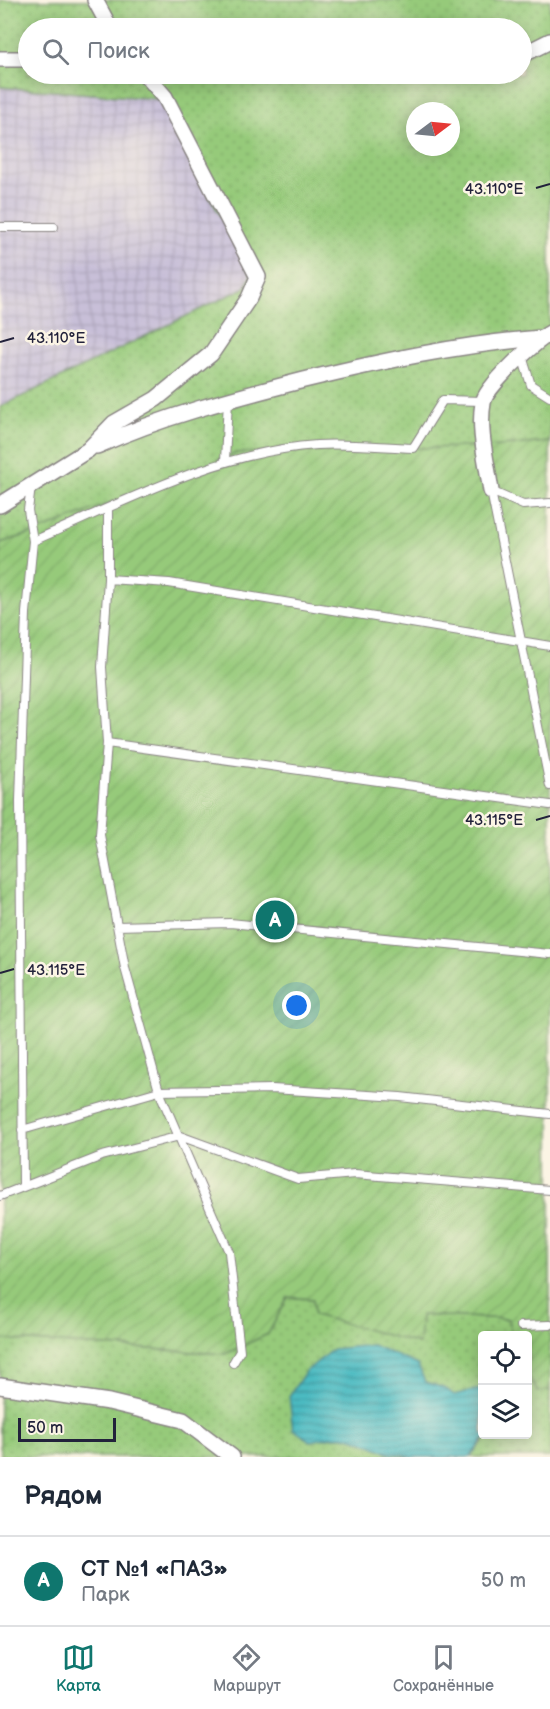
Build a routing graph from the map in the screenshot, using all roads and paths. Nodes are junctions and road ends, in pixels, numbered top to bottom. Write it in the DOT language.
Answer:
graph roads {
  1 [pos="95,0"];
  2 [pos="105,18"];
  3 [pos="550,41"];
  4 [pos="532,50"];
  5 [pos="0,59"];
  6 [pos="18,59"];
  7 [pos="154,84"];
  8 [pos="0,227"];
  9 [pos="54,227"];
  10 [pos="546,335"];
  11 [pos="522,356"];
  12 [pos="550,397"];
  13 [pos="228,400"];
  14 [pos="483,401"];
  15 [pos="88,450"];
  16 [pos="225,461"];
  17 [pos="31,485"];
  18 [pos="491,491"];
  19 [pos="550,503"];
  20 [pos="0,505"];
  21 [pos="108,508"];
  22 [pos="33,541"];
  23 [pos="108,579"];
  24 [pos="519,640"];
  25 [pos="550,646"];
  26 [pos="106,743"];
  27 [pos="550,786"];
  28 [pos="550,805"];
  29 [pos="117,926"];
  30 [pos="550,954"];
  31 [pos="159,1091"];
  32 [pos="550,1114"];
  33 [pos="22,1130"];
  34 [pos="180,1136"];
  35 [pos="23,1186"];
  36 [pos="550,1190"];
  37 [pos="0,1196"];
  38 [pos="550,1325"];
  39 [pos="521,1326"];
  40 [pos="233,1363"];
  41 [pos="0,1386"];
  42 [pos="232,1457"];
  1 -- 2 [label="street"];
  3 -- 4 [label="street"];
  5 -- 6 [label="street"];
  7 -- 15 [label="street"];
  8 -- 9 [label="lane"];
  10 -- 11 [label="street"];
  10 -- 13 [label="street"];
  11 -- 12 [label="lane"];
  11 -- 14 [label="street"];
  13 -- 15 [label="street"];
  13 -- 16 [label="lane"];
  14 -- 16 [label="lane"];
  14 -- 18 [label="street"];
  15 -- 17 [label="street"];
  16 -- 21 [label="lane"];
  17 -- 20 [label="street"];
  17 -- 22 [label="lane"];
  18 -- 19 [label="lane"];
  18 -- 24 [label="lane"];
  21 -- 22 [label="lane"];
  21 -- 23 [label="lane"];
  22 -- 33 [label="lane"];
  23 -- 24 [label="lane"];
  23 -- 26 [label="lane"];
  24 -- 25 [label="lane"];
  24 -- 27 [label="lane"];
  26 -- 28 [label="lane"];
  26 -- 29 [label="lane"];
  29 -- 30 [label="lane"];
  29 -- 31 [label="lane"];
  31 -- 32 [label="lane"];
  31 -- 33 [label="lane"];
  31 -- 34 [label="lane"];
  33 -- 35 [label="lane"];
  34 -- 35 [label="lane"];
  34 -- 36 [label="lane"];
  34 -- 40 [label="lane"];
  35 -- 37 [label="lane"];
  38 -- 39 [label="lane"];
  41 -- 42 [label="street"];
}
